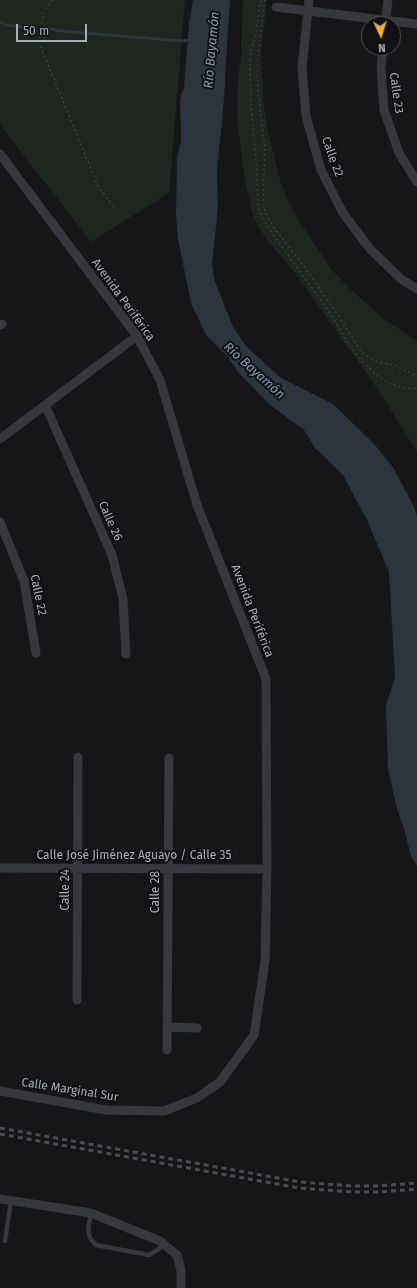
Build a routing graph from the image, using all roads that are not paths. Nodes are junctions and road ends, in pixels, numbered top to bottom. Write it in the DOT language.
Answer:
graph roads {
  1 [pos="309,0"];
  2 [pos="388,0"];
  3 [pos="276,7"];
  4 [pos="308,10"];
  5 [pos="386,16"];
  6 [pos="361,18"];
  7 [pos="401,23"];
  8 [pos="417,24"];
  9 [pos="382,56"];
  10 [pos="0,154"];
  11 [pos="417,182"];
  12 [pos="417,289"];
  13 [pos="137,336"];
  14 [pos="46,405"];
  15 [pos="0,439"];
  16 [pos="0,522"];
  17 [pos="36,653"];
  18 [pos="126,654"];
  19 [pos="78,757"];
  20 [pos="169,758"];
  21 [pos="0,868"];
  22 [pos="78,868"];
  23 [pos="168,868"];
  24 [pos="267,869"];
  25 [pos="77,1000"];
  26 [pos="168,1027"];
  27 [pos="197,1028"];
  28 [pos="167,1050"];
  29 [pos="0,1091"];
  30 [pos="184,1103"];
  31 [pos="0,1200"];
  32 [pos="11,1201"];
  33 [pos="91,1212"];
  34 [pos="5,1241"];
  35 [pos="165,1244"];
  36 [pos="181,1288"];
  1 -- 4 [label="street, Calle 22"];
  2 -- 5 [label="street"];
  3 -- 4 [label="street"];
  4 -- 6 [label="street"];
  4 -- 12 [label="street, Calle 22"];
  7 -- 8 [label="street"];
  9 -- 11 [label="street, Calle 23"];
  10 -- 13 [label="street, Avenida Periférica"];
  13 -- 14 [label="street"];
  13 -- 24 [label="street, Avenida Periférica"];
  14 -- 15 [label="street"];
  14 -- 18 [label="street, Calle 26"];
  16 -- 17 [label="street, Calle 22"];
  19 -- 22 [label="street, Calle 24"];
  20 -- 23 [label="street, Calle 28"];
  21 -- 22 [label="street, Calle José Jiménez Aguayo / Calle 35"];
  22 -- 23 [label="street, Calle José Jiménez Aguayo / Calle 35"];
  22 -- 25 [label="street, Calle 24"];
  23 -- 24 [label="street, Calle José Jiménez Aguayo / Calle 35"];
  23 -- 26 [label="street, Calle 28"];
  24 -- 30 [label="street, Avenida Periférica"];
  26 -- 27 [label="street"];
  26 -- 28 [label="street, Calle 28"];
  29 -- 30 [label="street, Calle Marginal Sur"];
  31 -- 32 [label="street"];
  32 -- 33 [label="street"];
  32 -- 34 [label="lane"];
  33 -- 35 [label="street"];
  33 -- 35 [label="lane"];
  35 -- 36 [label="street"];
}
